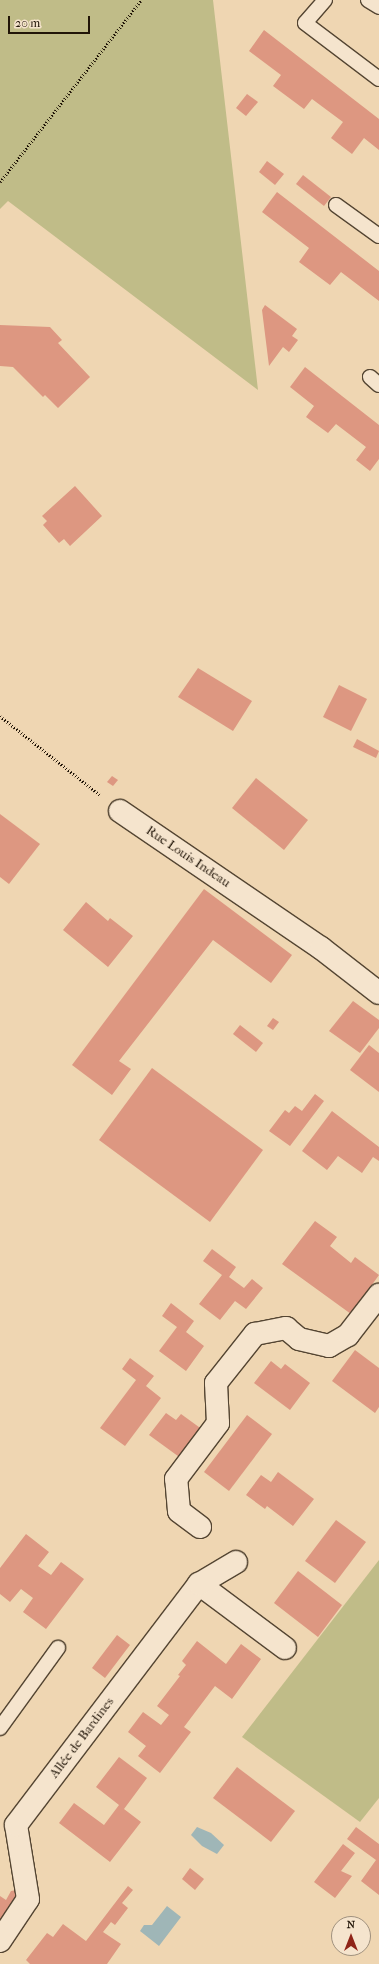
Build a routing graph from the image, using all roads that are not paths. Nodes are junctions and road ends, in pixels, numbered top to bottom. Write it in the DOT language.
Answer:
graph roads {
  1 [pos="325,0"];
  2 [pos="368,0"];
  3 [pos="379,7"];
  4 [pos="379,78"];
  5 [pos="336,204"];
  6 [pos="379,236"];
  7 [pos="120,811"];
  8 [pos="379,993"];
  9 [pos="379,1295"];
  10 [pos="200,1527"];
  11 [pos="236,1562"];
  12 [pos="199,1584"];
  13 [pos="58,1648"];
  14 [pos="285,1648"];
  15 [pos="0,1728"];
  16 [pos="0,1942"];
  1 -- 4 [label="lane"];
  2 -- 3 [label="lane"];
  5 -- 6 [label="lane"];
  7 -- 8 [label="street, Rue Louis Indeau"];
  9 -- 10 [label="street"];
  11 -- 12 [label="street, Allée de Bardines"];
  12 -- 14 [label="street"];
  12 -- 16 [label="street, Allée de Bardines"];
  13 -- 15 [label="lane"];
}
